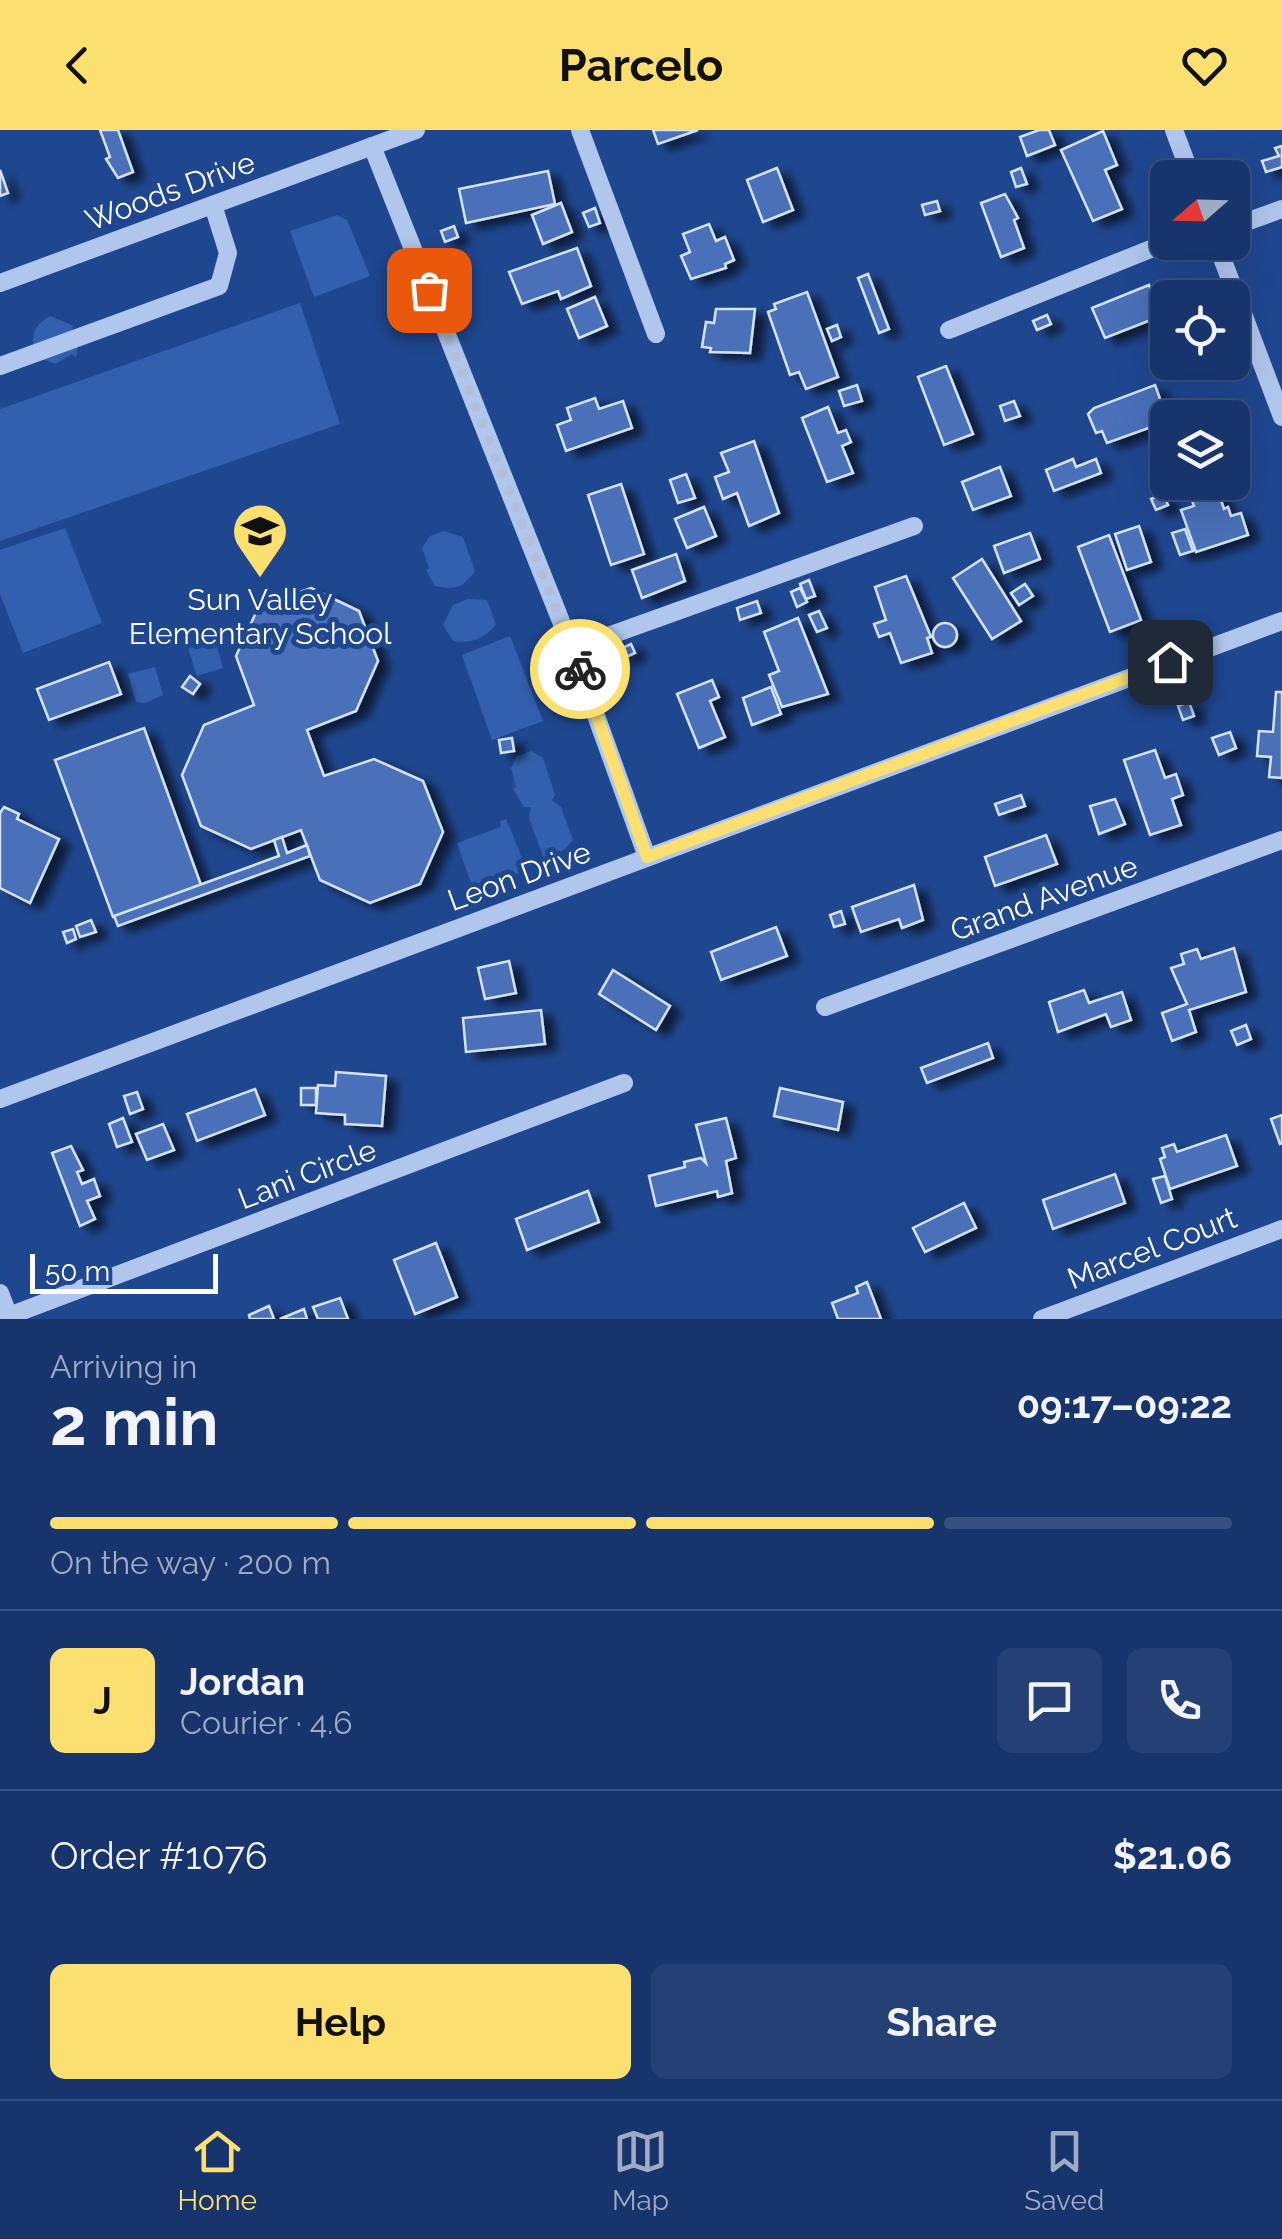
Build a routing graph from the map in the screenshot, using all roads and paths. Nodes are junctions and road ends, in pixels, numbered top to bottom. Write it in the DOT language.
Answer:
graph roads {
  1 [pos="416,130"];
  2 [pos="580,130"];
  3 [pos="1174,130"];
  4 [pos="372,146"];
  5 [pos="1185,160"];
  6 [pos="213,205"];
  7 [pos="1282,209"];
  8 [pos="1250,220"];
  9 [pos="1150,249"];
  10 [pos="1223,260"];
  11 [pos="0,283"];
  12 [pos="950,330"];
  13 [pos="656,334"];
  14 [pos="0,366"];
  15 [pos="1277,390"];
  16 [pos="1282,418"];
  17 [pos="914,526"];
  18 [pos="1282,621"];
  19 [pos="572,649"];
  20 [pos="1282,840"];
  21 [pos="647,857"];
  22 [pos="824,1007"];
  23 [pos="624,1083"];
  24 [pos="0,1099"];
  25 [pos="1282,1228"];
  26 [pos="0,1293"];
  27 [pos="10,1318"];
  28 [pos="1042,1319"];
  1 -- 4 [label="street, Woods Drive"];
  2 -- 13 [label="street"];
  3 -- 5 [label="street"];
  4 -- 6 [label="street, Woods Drive"];
  4 -- 19 [label="street"];
  6 -- 11 [label="street, Woods Drive"];
  6 -- 14 [label="street"];
  7 -- 8 [label="street"];
  9 -- 12 [label="street"];
  10 -- 15 [label="street"];
  15 -- 16 [label="street"];
  17 -- 19 [label="street"];
  18 -- 21 [label="street, Leon Drive"];
  19 -- 21 [label="street"];
  20 -- 22 [label="street, Grand Avenue"];
  21 -- 24 [label="street, Leon Drive"];
  23 -- 27 [label="street, Lani Circle"];
  25 -- 28 [label="street, Marcel Court"];
  26 -- 27 [label="street"];
}
